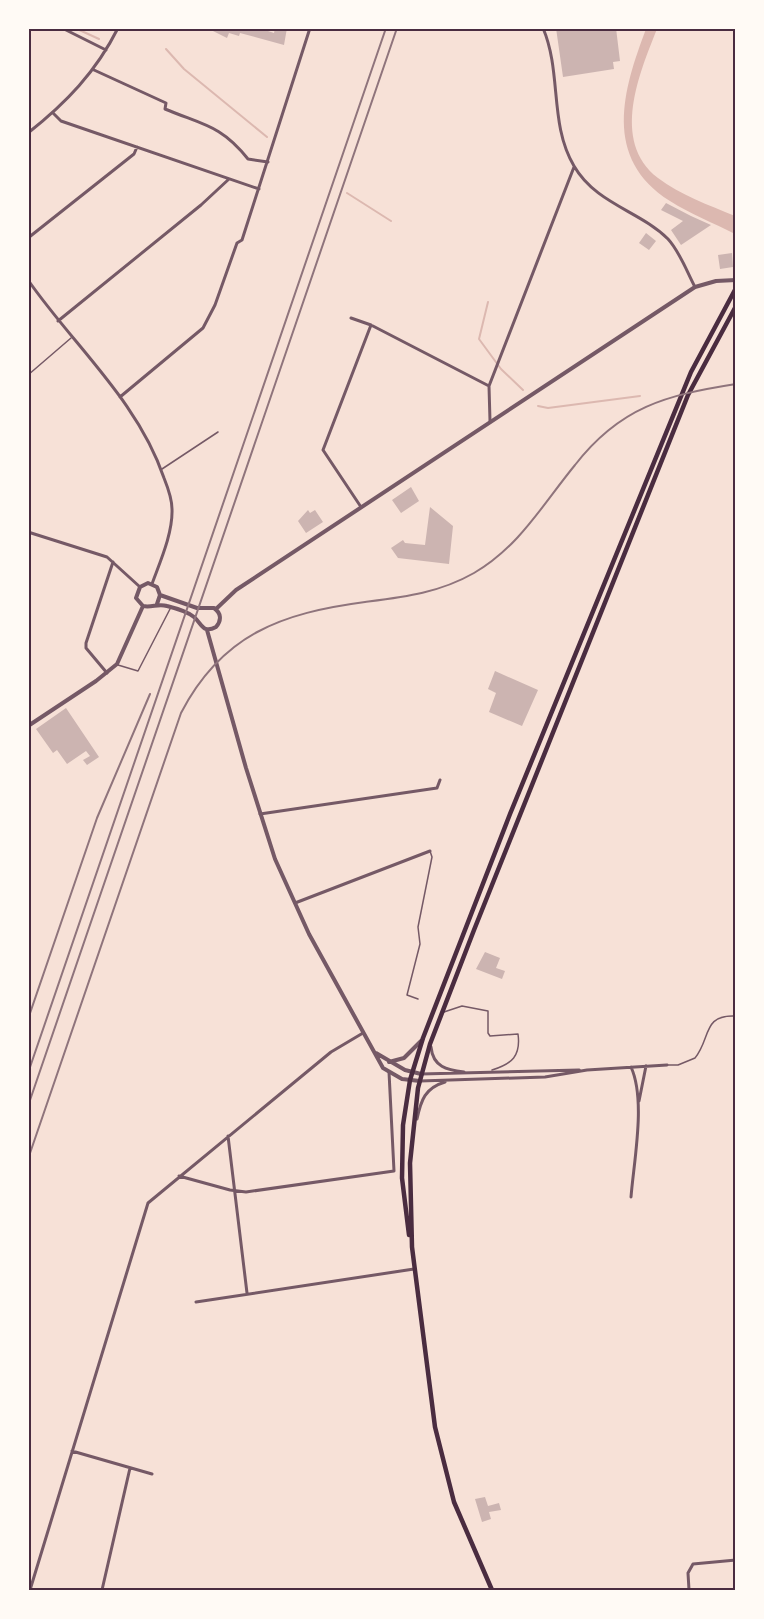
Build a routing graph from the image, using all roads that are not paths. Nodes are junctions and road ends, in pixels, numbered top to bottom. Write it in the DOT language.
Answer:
graph roads {
  1 [pos="62,28"];
  2 [pos="118,28"];
  3 [pos="310,28"];
  4 [pos="543,28"];
  5 [pos="107,50"];
  6 [pos="94,70"];
  7 [pos="53,113"];
  8 [pos="28,133"];
  9 [pos="137,147"];
  10 [pos="268,162"];
  11 [pos="574,167"];
  12 [pos="229,179"];
  13 [pos="259,189"];
  14 [pos="28,238"];
  15 [pos="28,280"];
  16 [pos="735,280"];
  17 [pos="695,287"];
  18 [pos="735,288"];
  19 [pos="735,306"];
  20 [pos="351,318"];
  21 [pos="57,321"];
  22 [pos="371,325"];
  23 [pos="71,338"];
  24 [pos="28,375"];
  25 [pos="489,386"];
  26 [pos="120,397"];
  27 [pos="490,421"];
  28 [pos="218,432"];
  29 [pos="161,469"];
  30 [pos="361,507"];
  31 [pos="28,532"];
  32 [pos="113,562"];
  33 [pos="152,584"];
  34 [pos="140,587"];
  35 [pos="160,595"];
  36 [pos="157,604"];
  37 [pos="144,606"];
  38 [pos="170,607"];
  39 [pos="201,609"];
  40 [pos="216,609"];
  41 [pos="197,619"];
  42 [pos="207,630"];
  43 [pos="117,664"];
  44 [pos="107,674"];
  45 [pos="28,726"];
  46 [pos="440,780"];
  47 [pos="260,814"];
  48 [pos="430,851"];
  49 [pos="295,903"];
  50 [pos="418,999"];
  51 [pos="443,1012"];
  52 [pos="735,1016"];
  53 [pos="363,1033"];
  54 [pos="423,1038"];
  55 [pos="430,1044"];
  56 [pos="374,1051"];
  57 [pos="389,1062"];
  58 [pos="667,1065"];
  59 [pos="646,1066"];
  60 [pos="631,1067"];
  61 [pos="587,1070"];
  62 [pos="388,1072"];
  63 [pos="413,1072"];
  64 [pos="489,1072"];
  65 [pos="472,1073"];
  66 [pos="422,1074"];
  67 [pos="410,1080"];
  68 [pos="420,1081"];
  69 [pos="450,1081"];
  70 [pos="638,1103"];
  71 [pos="412,1135"];
  72 [pos="228,1136"];
  73 [pos="179,1176"];
  74 [pos="236,1191"];
  75 [pos="631,1197"];
  76 [pos="412,1247"];
  77 [pos="414,1269"];
  78 [pos="247,1293"];
  79 [pos="195,1302"];
  80 [pos="72,1451"];
  81 [pos="130,1468"];
  82 [pos="152,1474"];
  83 [pos="735,1560"];
  84 [pos="30,1590"];
  85 [pos="102,1590"];
  86 [pos="492,1590"];
  87 [pos="689,1590"];
  1 -- 5 [label="street"];
  2 -- 5 [label="street"];
  3 -- 10 [label="street"];
  4 -- 11 [label="street"];
  5 -- 6 [label="street"];
  6 -- 7 [label="street"];
  6 -- 10 [label="street"];
  7 -- 8 [label="street"];
  7 -- 9 [label="street"];
  9 -- 12 [label="street"];
  9 -- 14 [label="street"];
  10 -- 13 [label="street"];
  11 -- 17 [label="street"];
  11 -- 25 [label="street"];
  12 -- 13 [label="street"];
  12 -- 21 [label="street"];
  13 -- 26 [label="street"];
  15 -- 21 [label="street"];
  16 -- 17 [label="street"];
  17 -- 27 [label="street"];
  18 -- 54 [label="main road"];
  19 -- 51 [label="main road"];
  20 -- 22 [label="street"];
  21 -- 23 [label="street"];
  22 -- 25 [label="street"];
  22 -- 30 [label="street"];
  23 -- 24 [label="lane"];
  23 -- 26 [label="street"];
  25 -- 27 [label="street"];
  26 -- 29 [label="street"];
  27 -- 30 [label="street"];
  28 -- 29 [label="lane"];
  29 -- 33 [label="street"];
  30 -- 40 [label="street"];
  31 -- 32 [label="street"];
  32 -- 34 [label="street"];
  32 -- 44 [label="street"];
  33 -- 34 [label="street"];
  33 -- 35 [label="street"];
  34 -- 37 [label="street"];
  35 -- 36 [label="street"];
  35 -- 39 [label="street"];
  36 -- 37 [label="street"];
  36 -- 38 [label="street"];
  37 -- 43 [label="street"];
  38 -- 41 [label="street"];
  38 -- 43 [label="lane"];
  39 -- 40 [label="street"];
  39 -- 41 [label="street"];
  40 -- 42 [label="street"];
  41 -- 42 [label="street"];
  42 -- 47 [label="street"];
  43 -- 44 [label="street"];
  44 -- 45 [label="street"];
  46 -- 47 [label="street"];
  47 -- 49 [label="street"];
  48 -- 49 [label="street"];
  48 -- 50 [label="lane"];
  49 -- 53 [label="street"];
  51 -- 55 [label="main road"];
  51 -- 64 [label="lane"];
  52 -- 58 [label="lane"];
  53 -- 56 [label="street"];
  53 -- 72 [label="street"];
  54 -- 57 [label="street"];
  54 -- 63 [label="main road"];
  55 -- 65 [label="street"];
  55 -- 66 [label="main road"];
  56 -- 57 [label="street"];
  56 -- 62 [label="street"];
  57 -- 63 [label="street"];
  58 -- 59 [label="street"];
  59 -- 60 [label="street"];
  59 -- 70 [label="street"];
  60 -- 61 [label="street"];
  60 -- 70 [label="street"];
  61 -- 64 [label="street"];
  61 -- 69 [label="street"];
  62 -- 67 [label="street"];
  62 -- 74 [label="street"];
  63 -- 66 [label="street"];
  63 -- 67 [label="main road"];
  64 -- 65 [label="street"];
  65 -- 66 [label="street"];
  66 -- 68 [label="main road"];
  67 -- 68 [label="street"];
  67 -- 76 [label="main road"];
  68 -- 69 [label="street"];
  68 -- 71 [label="main road"];
  69 -- 71 [label="street"];
  70 -- 75 [label="street"];
  71 -- 76 [label="main road"];
  72 -- 73 [label="street"];
  72 -- 74 [label="street"];
  73 -- 74 [label="street"];
  73 -- 80 [label="street"];
  74 -- 78 [label="street"];
  76 -- 77 [label="main road"];
  77 -- 78 [label="street"];
  77 -- 86 [label="main road"];
  78 -- 79 [label="street"];
  80 -- 81 [label="street"];
  80 -- 84 [label="street"];
  81 -- 82 [label="street"];
  81 -- 85 [label="street"];
  83 -- 87 [label="street"];
}
